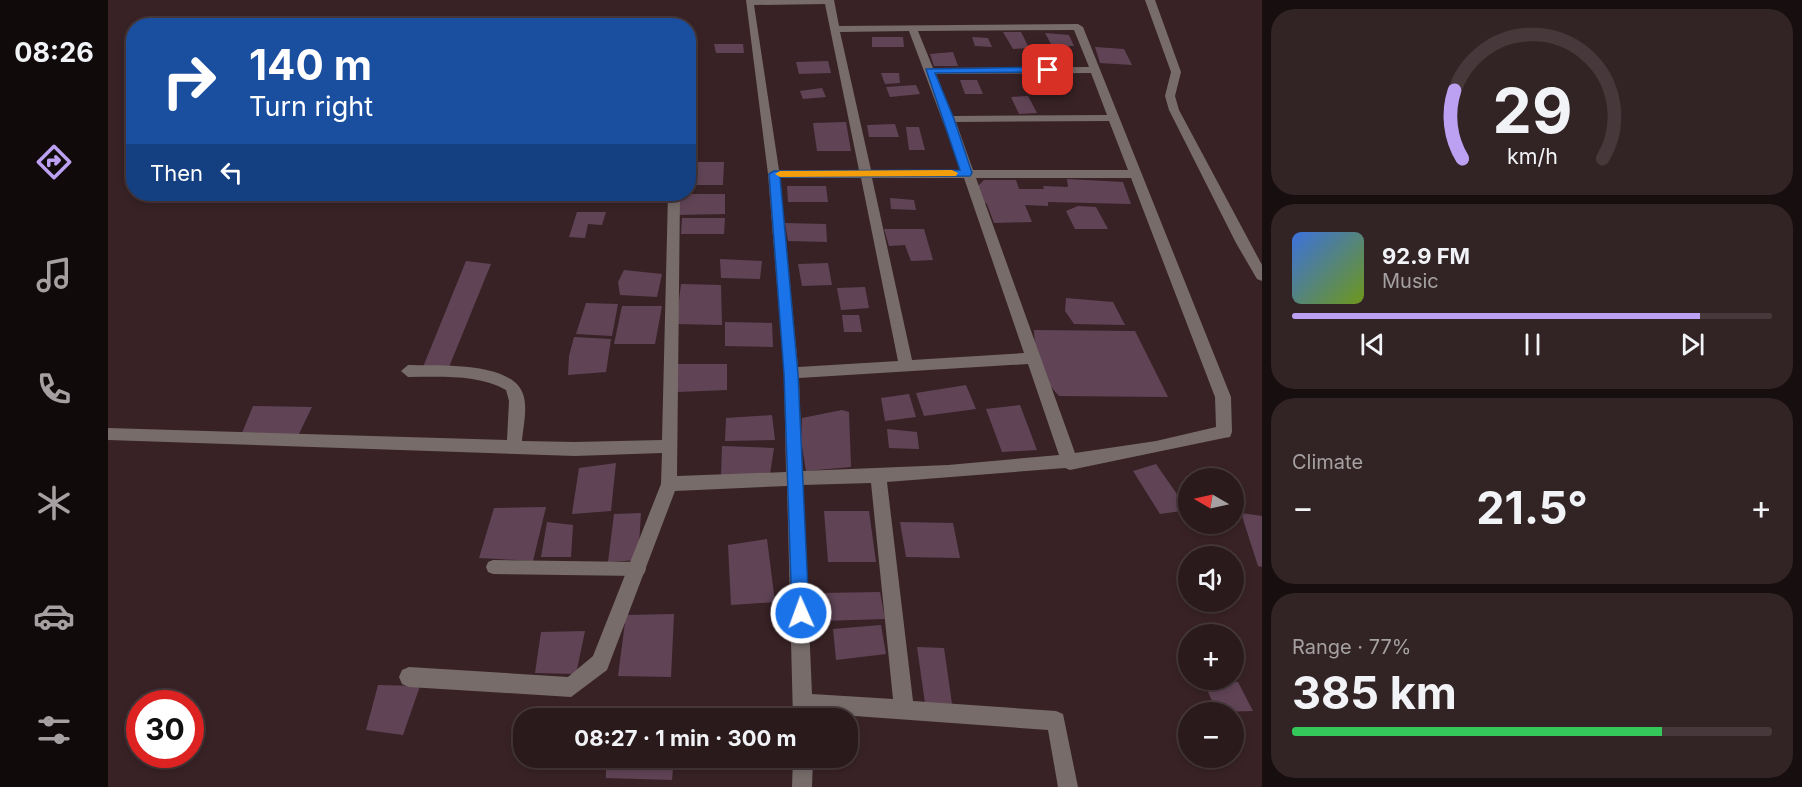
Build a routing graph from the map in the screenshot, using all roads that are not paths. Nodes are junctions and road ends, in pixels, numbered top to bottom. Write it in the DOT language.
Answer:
graph roads {
  1 [pos="829,0"];
  2 [pos="1150,0"];
  3 [pos="912,28"];
  4 [pos="834,29"];
  5 [pos="1095,70"];
  6 [pos="929,71"];
  7 [pos="1113,118"];
  8 [pos="949,119"];
  9 [pos="864,173"];
  10 [pos="966,173"];
  11 [pos="774,174"];
  12 [pos="1136,174"];
  13 [pos="674,201"];
  14 [pos="1262,276"];
  15 [pos="1033,358"];
  16 [pos="906,365"];
  17 [pos="408,371"];
  18 [pos="791,374"];
  19 [pos="108,434"];
  20 [pos="670,446"];
  21 [pos="514,447"];
  22 [pos="1070,463"];
  23 [pos="878,475"];
  24 [pos="796,477"];
  25 [pos="669,484"];
  26 [pos="493,567"];
  27 [pos="639,568"];
  28 [pos="409,677"];
  29 [pos="804,708"];
  30 [pos="858,710"];
  31 [pos="904,710"];
  32 [pos="803,768"];
  33 [pos="802,787"];
  34 [pos="1068,787"];
  1 -- 4 [label="street"];
  1 -- 11 [label="street"];
  2 -- 14 [label="street"];
  3 -- 4 [label="street"];
  3 -- 5 [label="street"];
  3 -- 6 [label="street"];
  4 -- 9 [label="street"];
  5 -- 6 [label="street"];
  5 -- 7 [label="street"];
  6 -- 8 [label="street"];
  7 -- 8 [label="street"];
  7 -- 12 [label="street"];
  8 -- 10 [label="street"];
  9 -- 10 [label="street"];
  9 -- 11 [label="street"];
  9 -- 16 [label="street"];
  10 -- 12 [label="street"];
  10 -- 15 [label="street"];
  11 -- 18 [label="street"];
  12 -- 22 [label="street"];
  13 -- 20 [label="street"];
  15 -- 16 [label="street"];
  15 -- 22 [label="street"];
  16 -- 18 [label="street"];
  17 -- 21 [label="street"];
  18 -- 24 [label="street"];
  19 -- 21 [label="street"];
  20 -- 21 [label="street"];
  20 -- 25 [label="street"];
  22 -- 23 [label="street"];
  23 -- 24 [label="street"];
  23 -- 31 [label="street"];
  24 -- 25 [label="street"];
  24 -- 29 [label="street"];
  25 -- 27 [label="street"];
  26 -- 27 [label="lane"];
  27 -- 28 [label="street"];
  30 -- 31 [label="street"];
  31 -- 34 [label="street"];
  32 -- 33 [label="street"];
}
